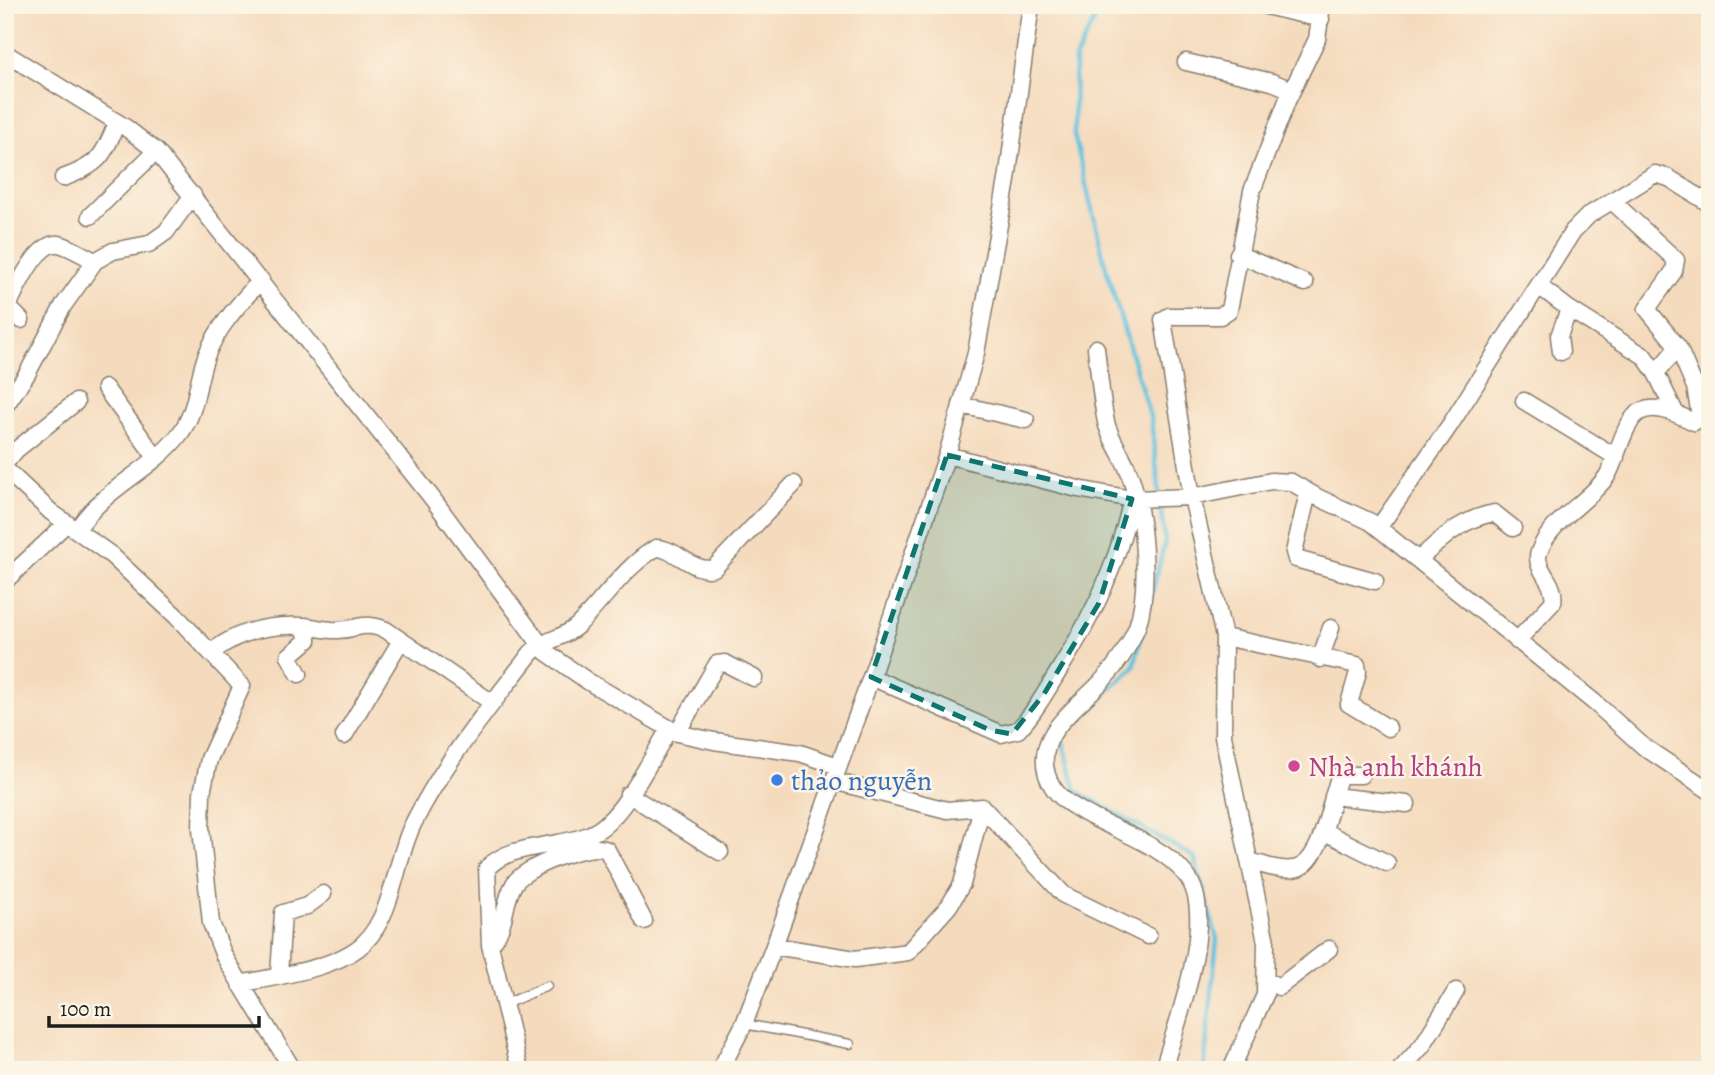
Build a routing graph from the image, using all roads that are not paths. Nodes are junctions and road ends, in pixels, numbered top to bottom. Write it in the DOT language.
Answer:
graph roads {
  1 [pos="1031,5"];
  2 [pos="1266,6"];
  3 [pos="1322,12"];
  4 [pos="5,52"];
  5 [pos="1186,62"];
  6 [pos="1292,90"];
  7 [pos="117,122"];
  8 [pos="156,151"];
  9 [pos="63,178"];
  10 [pos="193,195"];
  11 [pos="1612,201"];
  12 [pos="1710,204"];
  13 [pos="90,216"];
  14 [pos="1238,254"];
  15 [pos="95,261"];
  16 [pos="261,280"];
  17 [pos="1305,283"];
  18 [pos="1539,285"];
  19 [pos="1569,309"];
  20 [pos="21,320"];
  21 [pos="1678,347"];
  22 [pos="1096,348"];
  23 [pos="1561,352"];
  24 [pos="1656,373"];
  25 [pos="105,388"];
  26 [pos="1524,401"];
  27 [pos="76,402"];
  28 [pos="961,405"];
  29 [pos="5,406"];
  30 [pos="1676,414"];
  31 [pos="1026,420"];
  32 [pos="947,455"];
  33 [pos="155,456"];
  34 [pos="1616,457"];
  35 [pos="5,463"];
  36 [pos="5,469"];
  37 [pos="794,484"];
  38 [pos="1308,493"];
  39 [pos="1186,497"];
  40 [pos="1138,499"];
  41 [pos="72,526"];
  42 [pos="1379,527"];
  43 [pos="1513,528"];
  44 [pos="1418,560"];
  45 [pos="5,580"];
  46 [pos="1375,581"];
  47 [pos="304,626"];
  48 [pos="1331,628"];
  49 [pos="1224,637"];
  50 [pos="1517,641"];
  51 [pos="400,642"];
  52 [pos="539,645"];
  53 [pos="211,653"];
  54 [pos="1320,659"];
  55 [pos="299,674"];
  56 [pos="871,677"];
  57 [pos="754,678"];
  58 [pos="491,702"];
  59 [pos="1388,728"];
  60 [pos="673,731"];
  61 [pos="344,736"];
  62 [pos="835,773"];
  63 [pos="1361,775"];
  64 [pos="1710,791"];
  65 [pos="628,794"];
  66 [pos="1333,796"];
  67 [pos="1407,804"];
  68 [pos="982,807"];
  69 [pos="1323,831"];
  70 [pos="720,852"];
  71 [pos="1250,861"];
  72 [pos="1387,863"];
  73 [pos="323,894"];
  74 [pos="644,921"];
  75 [pos="1148,936"];
  76 [pos="490,945"];
  77 [pos="774,946"];
  78 [pos="1329,949"];
  79 [pos="279,975"];
  80 [pos="1266,981"];
  81 [pos="240,984"];
  82 [pos="547,986"];
  83 [pos="1457,991"];
  84 [pos="503,1005"];
  85 [pos="744,1024"];
  86 [pos="850,1044"];
  87 [pos="293,1070"];
  88 [pos="520,1070"];
  89 [pos="720,1070"];
  90 [pos="1163,1070"];
  91 [pos="1231,1070"];
  92 [pos="1401,1070"];
  1 -- 28 [label="street"];
  2 -- 3 [label="street"];
  3 -- 6 [label="street"];
  4 -- 7 [label="street"];
  5 -- 6 [label="street"];
  6 -- 14 [label="street"];
  7 -- 8 [label="street"];
  7 -- 9 [label="street"];
  8 -- 10 [label="street"];
  8 -- 13 [label="street"];
  10 -- 15 [label="street"];
  10 -- 16 [label="street"];
  11 -- 12 [label="street"];
  11 -- 18 [label="street"];
  11 -- 21 [label="street"];
  14 -- 17 [label="street"];
  14 -- 39 [label="street"];
  15 -- 20 [label="street"];
  15 -- 29 [label="street"];
  16 -- 33 [label="street"];
  16 -- 52 [label="street"];
  18 -- 19 [label="street"];
  18 -- 42 [label="street"];
  19 -- 23 [label="street"];
  19 -- 24 [label="street"];
  21 -- 24 [label="street"];
  21 -- 30 [label="street"];
  22 -- 40 [label="street"];
  24 -- 30 [label="street"];
  25 -- 33 [label="street"];
  26 -- 34 [label="street"];
  27 -- 35 [label="street"];
  28 -- 31 [label="street"];
  28 -- 32 [label="street"];
  30 -- 34 [label="street"];
  32 -- 40 [label="street"];
  32 -- 56 [label="street"];
  33 -- 41 [label="street"];
  34 -- 50 [label="street"];
  36 -- 41 [label="street"];
  37 -- 52 [label="street"];
  38 -- 39 [label="street"];
  38 -- 42 [label="street"];
  38 -- 46 [label="street"];
  39 -- 40 [label="street"];
  39 -- 49 [label="street"];
  40 -- 56 [label="street"];
  40 -- 90 [label="street"];
  41 -- 45 [label="street"];
  41 -- 53 [label="street"];
  42 -- 44 [label="street"];
  43 -- 44 [label="street"];
  44 -- 50 [label="street"];
  47 -- 51 [label="street"];
  47 -- 53 [label="street"];
  47 -- 55 [label="street"];
  48 -- 54 [label="street"];
  49 -- 54 [label="street"];
  49 -- 71 [label="street"];
  50 -- 64 [label="street"];
  51 -- 58 [label="street"];
  51 -- 61 [label="street"];
  52 -- 58 [label="street"];
  52 -- 60 [label="street"];
  53 -- 81 [label="street"];
  54 -- 59 [label="street"];
  56 -- 62 [label="street"];
  57 -- 60 [label="street"];
  58 -- 79 [label="street"];
  60 -- 62 [label="street"];
  60 -- 65 [label="street"];
  62 -- 68 [label="street"];
  62 -- 77 [label="street"];
  63 -- 66 [label="street"];
  65 -- 70 [label="street"];
  65 -- 76 [label="street"];
  66 -- 67 [label="street"];
  66 -- 69 [label="street"];
  68 -- 75 [label="street"];
  68 -- 77 [label="street"];
  69 -- 71 [label="street"];
  69 -- 72 [label="street"];
  71 -- 80 [label="street"];
  73 -- 79 [label="street"];
  74 -- 76 [label="street"];
  76 -- 84 [label="street"];
  77 -- 85 [label="street"];
  78 -- 80 [label="street"];
  79 -- 81 [label="street"];
  80 -- 91 [label="street"];
  81 -- 87 [label="street"];
  82 -- 84 [label="lane"];
  83 -- 92 [label="street"];
  84 -- 88 [label="street"];
  85 -- 86 [label="lane"];
  85 -- 89 [label="street"];
}
